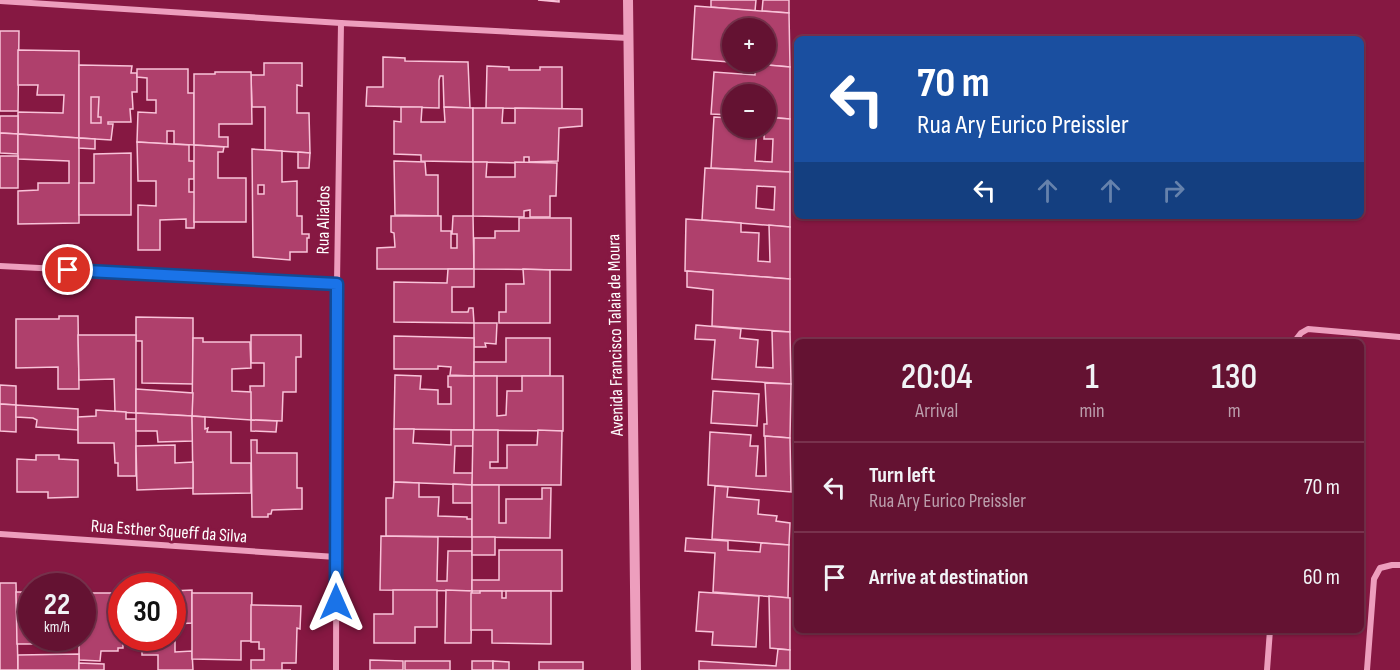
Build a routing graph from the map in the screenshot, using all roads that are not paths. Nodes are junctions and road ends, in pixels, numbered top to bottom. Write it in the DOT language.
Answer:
graph roads {
  1 [pos="628,0"];
  2 [pos="0,1"];
  3 [pos="341,23"];
  4 [pos="628,38"];
  5 [pos="0,266"];
  6 [pos="337,284"];
  7 [pos="1400,337"];
  8 [pos="1296,339"];
  9 [pos="0,534"];
  10 [pos="336,557"];
  11 [pos="1400,565"];
  12 [pos="1270,633"];
  13 [pos="336,670"];
  14 [pos="636,670"];
  15 [pos="1267,670"];
  16 [pos="1367,670"];
  1 -- 4 [label="street, Avenida Francisco Talaia de Moura"];
  2 -- 3 [label="street"];
  3 -- 4 [label="street"];
  3 -- 6 [label="street, Rua Aliados"];
  4 -- 14 [label="street, Avenida Francisco Talaia de Moura"];
  5 -- 6 [label="street"];
  6 -- 10 [label="street, Rua Aliados"];
  7 -- 8 [label="street"];
  9 -- 10 [label="street, Rua Esther Squeff da Silva"];
  10 -- 13 [label="street, Rua Aliados"];
  11 -- 16 [label="street"];
  12 -- 15 [label="street"];
}
